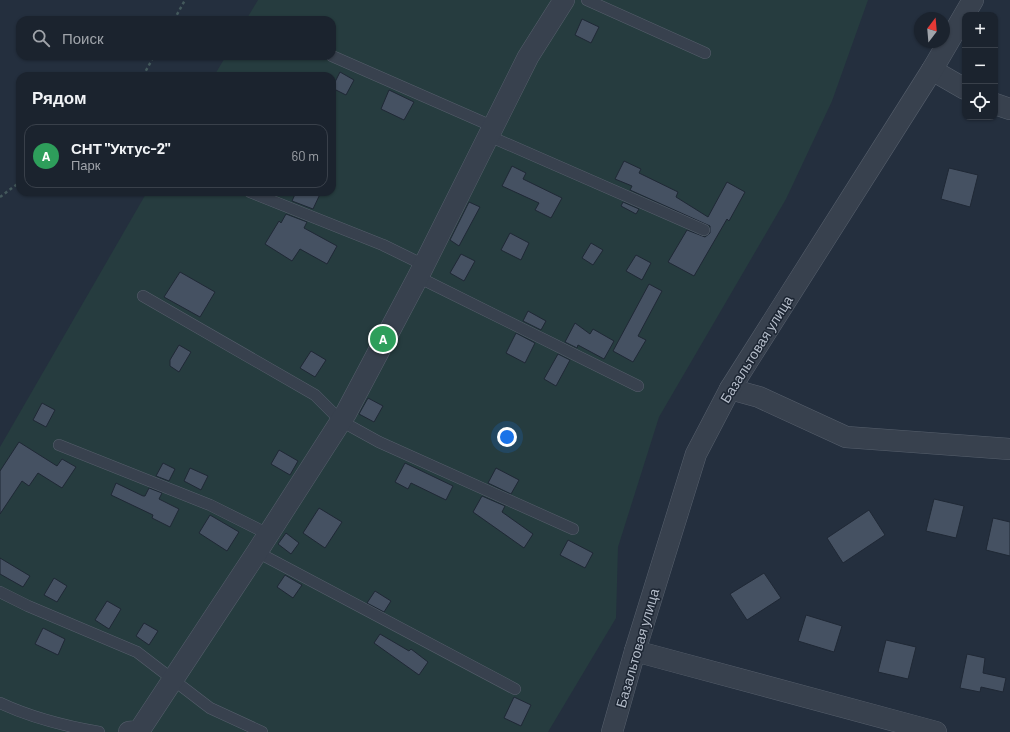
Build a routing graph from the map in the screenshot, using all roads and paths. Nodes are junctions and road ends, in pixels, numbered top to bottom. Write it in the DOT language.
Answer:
graph roads {
  1 [pos="185,0"];
  2 [pos="564,0"];
  3 [pos="587,0"];
  4 [pos="973,0"];
  5 [pos="176,16"];
  6 [pos="705,53"];
  7 [pos="336,58"];
  8 [pos="152,60"];
  9 [pos="932,70"];
  10 [pos="145,72"];
  11 [pos="962,87"];
  12 [pos="998,105"];
  13 [pos="1010,109"];
  14 [pos="491,131"];
  15 [pos="16,185"];
  16 [pos="260,196"];
  17 [pos="0,197"];
  18 [pos="704,230"];
  19 [pos="421,271"];
  20 [pos="143,296"];
  21 [pos="638,386"];
  22 [pos="730,389"];
  23 [pos="341,421"];
  24 [pos="59,445"];
  25 [pos="1010,449"];
  26 [pos="573,529"];
  27 [pos="268,534"];
  28 [pos="257,552"];
  29 [pos="0,592"];
  30 [pos="635,651"];
  31 [pos="174,679"];
  32 [pos="515,689"];
  33 [pos="0,703"];
  34 [pos="915,729"];
  35 [pos="99,732"];
  36 [pos="129,732"];
  37 [pos="262,732"];
  38 [pos="612,732"];
  39 [pos="936,732"];
  1 -- 5 [label="path"];
  2 -- 14 [label="street"];
  3 -- 6 [label="lane"];
  4 -- 9 [label="street, Базальтовая улица"];
  7 -- 14 [label="lane"];
  8 -- 10 [label="path"];
  9 -- 11 [label="street"];
  9 -- 22 [label="street, Базальтовая улица"];
  12 -- 13 [label="street"];
  14 -- 18 [label="lane"];
  14 -- 19 [label="street"];
  15 -- 17 [label="path"];
  16 -- 19 [label="lane"];
  19 -- 21 [label="lane"];
  19 -- 23 [label="street"];
  20 -- 23 [label="lane"];
  22 -- 25 [label="street"];
  22 -- 30 [label="street, Базальтовая улица"];
  23 -- 26 [label="lane"];
  23 -- 27 [label="street"];
  24 -- 27 [label="lane"];
  27 -- 28 [label="street"];
  28 -- 31 [label="street"];
  28 -- 32 [label="lane"];
  29 -- 31 [label="lane"];
  30 -- 34 [label="street"];
  30 -- 38 [label="street, Базальтовая улица"];
  31 -- 36 [label="street"];
  31 -- 37 [label="lane"];
  33 -- 35 [label="lane"];
  34 -- 39 [label="street"];
}
